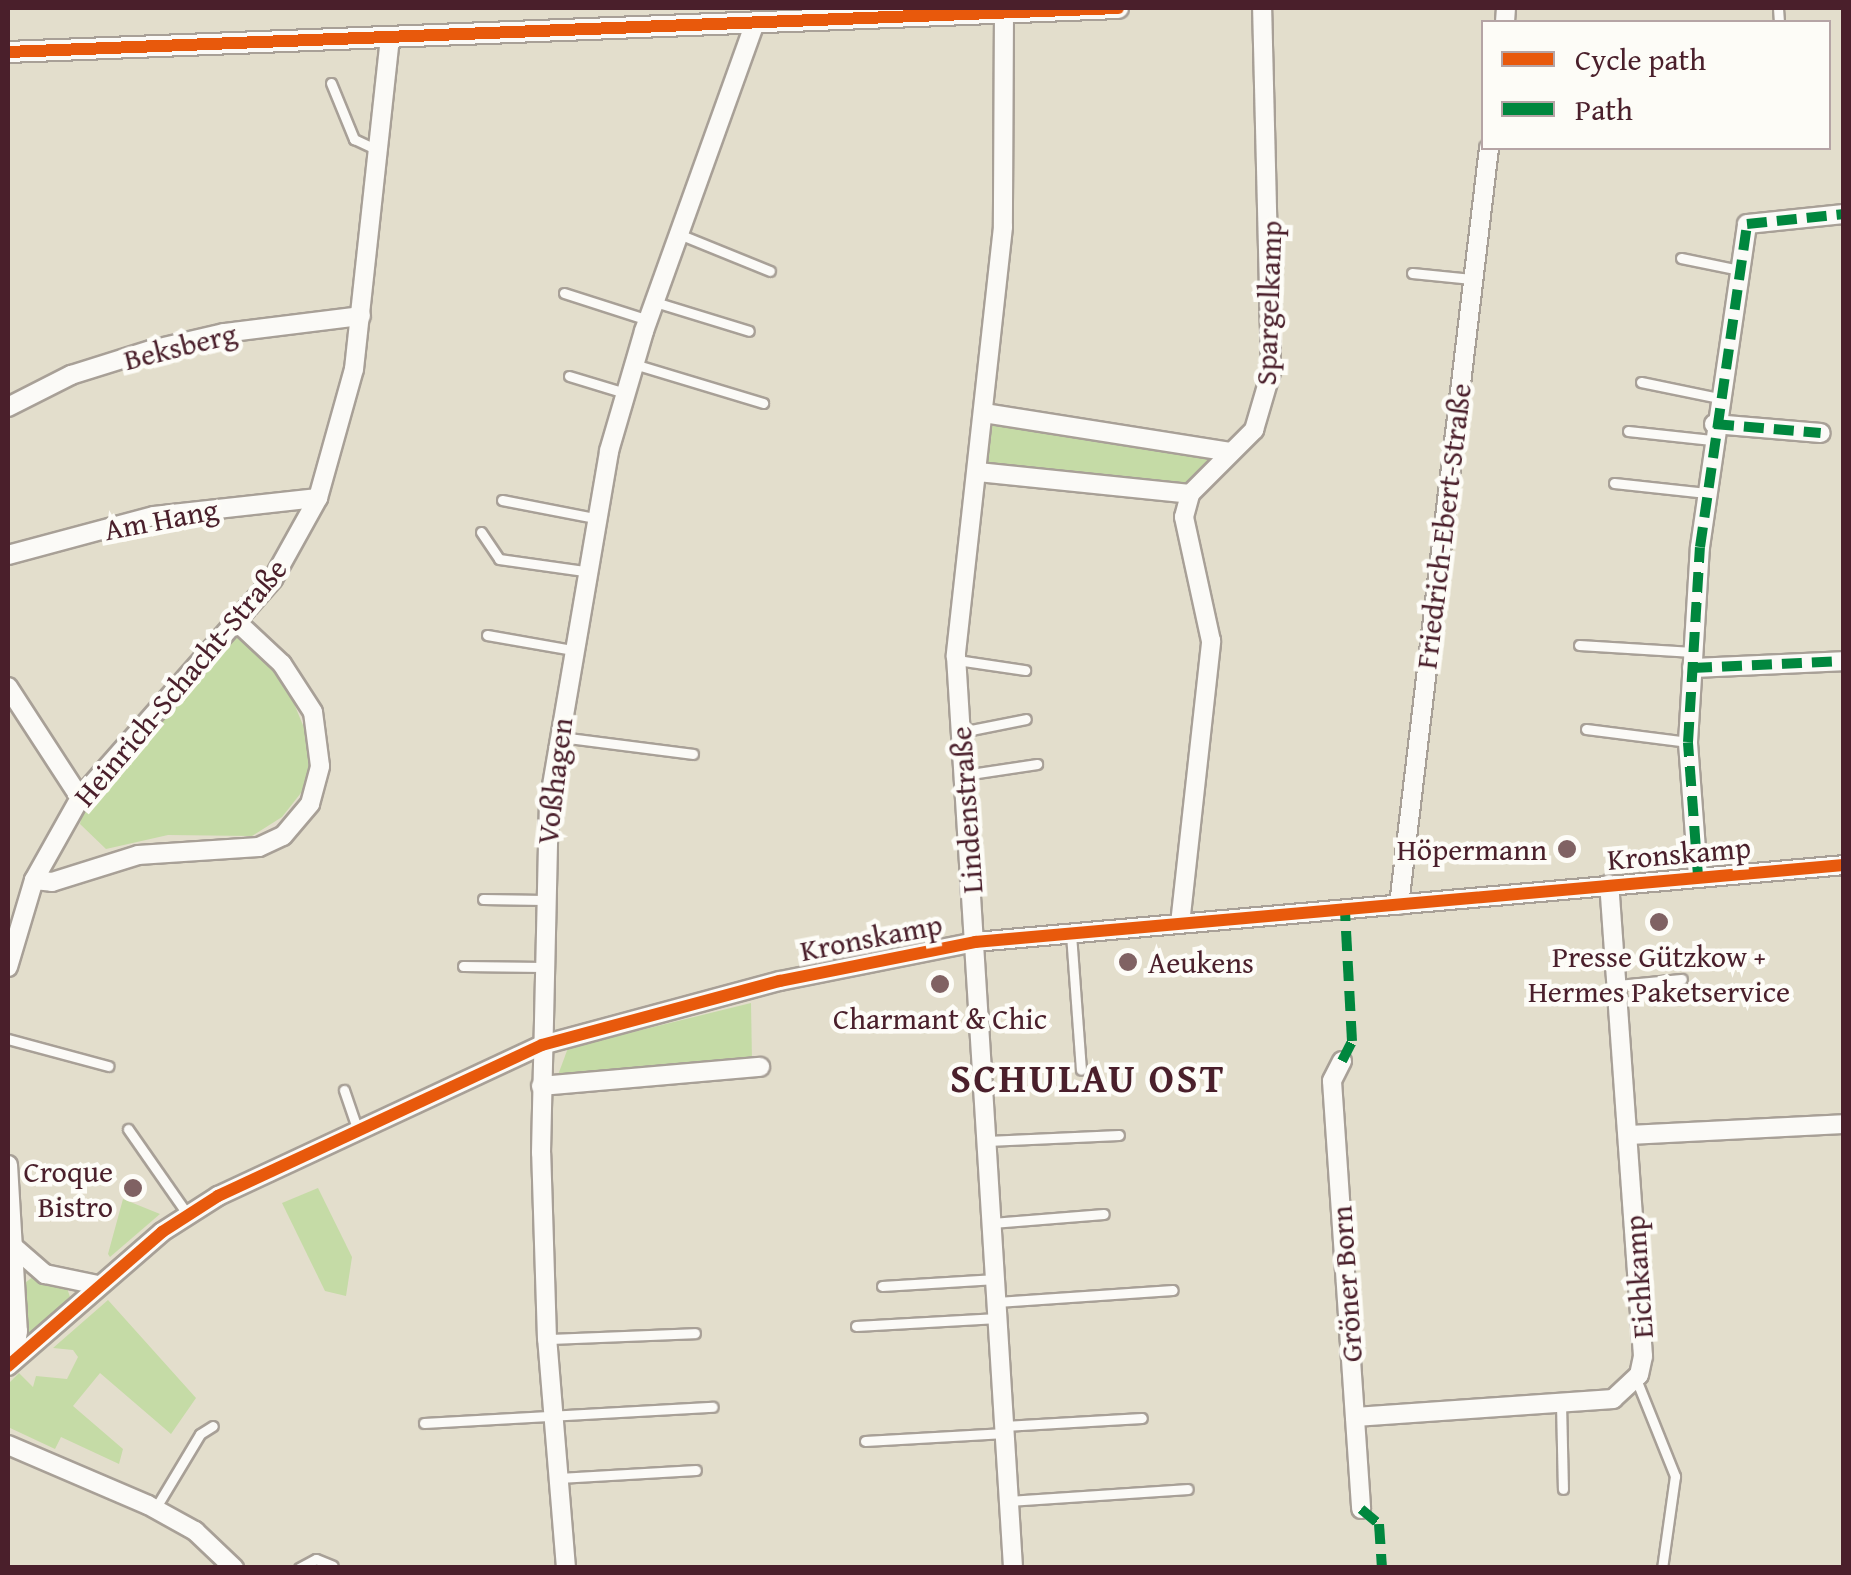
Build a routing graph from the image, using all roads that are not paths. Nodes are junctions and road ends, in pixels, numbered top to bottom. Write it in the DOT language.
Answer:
graph roads {
  1 [pos="1118,8"];
  2 [pos="1262,8"];
  3 [pos="1004,12"];
  4 [pos="758,15"];
  5 [pos="390,37"];
  6 [pos="8,52"];
  7 [pos="331,83"];
  8 [pos="378,150"];
  9 [pos="1489,150"];
  10 [pos="1844,214"];
  11 [pos="679,234"];
  12 [pos="1681,258"];
  13 [pos="1740,270"];
  14 [pos="770,271"];
  15 [pos="1412,273"];
  16 [pos="1472,280"];
  17 [pos="564,293"];
  18 [pos="652,310"];
  19 [pos="360,316"];
  20 [pos="749,332"];
  21 [pos="634,364"];
  22 [pos="569,376"];
  23 [pos="1640,382"];
  24 [pos="625,393"];
  25 [pos="1718,398"];
  26 [pos="763,403"];
  27 [pos="8,407"];
  28 [pos="984,413"];
  29 [pos="1628,431"];
  30 [pos="1714,432"];
  31 [pos="1821,433"];
  32 [pos="1230,452"];
  33 [pos="978,472"];
  34 [pos="1614,483"];
  35 [pos="1706,493"];
  36 [pos="1190,494"];
  37 [pos="318,498"];
  38 [pos="502,500"];
  39 [pos="595,518"];
  40 [pos="481,532"];
  41 [pos="8,554"];
  42 [pos="584,570"];
  43 [pos="236,620"];
  44 [pos="487,636"];
  45 [pos="1580,645"];
  46 [pos="572,650"];
  47 [pos="957,660"];
  48 [pos="1693,660"];
  49 [pos="1844,661"];
  50 [pos="1025,670"];
  51 [pos="8,687"];
  52 [pos="1026,719"];
  53 [pos="1586,729"];
  54 [pos="961,732"];
  55 [pos="559,736"];
  56 [pos="1688,742"];
  57 [pos="693,754"];
  58 [pos="1037,764"];
  59 [pos="964,775"];
  60 [pos="80,798"];
  61 [pos="1844,865"];
  62 [pos="1698,876"];
  63 [pos="34,880"];
  64 [pos="1609,884"];
  65 [pos="483,899"];
  66 [pos="544,900"];
  67 [pos="1400,905"];
  68 [pos="1180,924"];
  69 [pos="1071,934"];
  70 [pos="975,942"];
  71 [pos="463,966"];
  72 [pos="543,966"];
  73 [pos="8,967"];
  74 [pos="1682,979"];
  75 [pos="1617,985"];
  76 [pos="8,1039"];
  77 [pos="542,1044"];
  78 [pos="1342,1061"];
  79 [pos="108,1066"];
  80 [pos="760,1067"];
  81 [pos="1081,1070"];
  82 [pos="542,1086"];
  83 [pos="344,1090"];
  84 [pos="1844,1124"];
  85 [pos="357,1128"];
  86 [pos="128,1129"];
  87 [pos="1120,1135"];
  88 [pos="1628,1135"];
  89 [pos="987,1141"];
  90 [pos="8,1165"];
  91 [pos="1104,1214"];
  92 [pos="188,1215"];
  93 [pos="992,1223"];
  94 [pos="15,1248"];
  95 [pos="996,1279"];
  96 [pos="98,1285"];
  97 [pos="882,1286"];
  98 [pos="1173,1290"];
  99 [pos="997,1310"];
  100 [pos="856,1326"];
  101 [pos="695,1333"];
  102 [pos="547,1340"];
  103 [pos="10,1364"];
  104 [pos="1636,1379"];
  105 [pos="1561,1403"];
  106 [pos="712,1407"];
  107 [pos="554,1416"];
  108 [pos="1354,1417"];
  109 [pos="1142,1418"];
  110 [pos="424,1423"];
  111 [pos="213,1426"];
  112 [pos="1005,1430"];
  113 [pos="865,1441"];
  114 [pos="8,1445"];
  115 [pos="696,1470"];
  116 [pos="559,1478"];
  117 [pos="1188,1488"];
  118 [pos="1563,1489"];
  119 [pos="1009,1501"];
  120 [pos="155,1509"];
  121 [pos="1361,1510"];
  122 [pos="333,1566"];
  123 [pos="234,1568"];
  124 [pos="298,1568"];
  125 [pos="566,1568"];
  126 [pos="1013,1568"];
  127 [pos="1662,1568"];
  1 -- 3 [label="street"];
  2 -- 32 [label="street, Spargelkamp"];
  3 -- 4 [label="street"];
  3 -- 28 [label="street, Lindenstraße"];
  4 -- 5 [label="street"];
  4 -- 11 [label="street, Voßhagen"];
  5 -- 6 [label="street"];
  5 -- 8 [label="street, Heinrich-Schacht-Straße"];
  7 -- 8 [label="lane"];
  8 -- 19 [label="street, Heinrich-Schacht-Straße"];
  9 -- 16 [label="street, Friedrich-Ebert-Straße"];
  10 -- 13 [label="street"];
  11 -- 14 [label="lane"];
  11 -- 18 [label="street, Voßhagen"];
  12 -- 13 [label="lane"];
  13 -- 25 [label="street"];
  15 -- 16 [label="lane"];
  16 -- 67 [label="street, Friedrich-Ebert-Straße"];
  17 -- 18 [label="lane"];
  18 -- 20 [label="lane"];
  18 -- 21 [label="street, Voßhagen"];
  19 -- 27 [label="street, Beksberg"];
  19 -- 37 [label="street, Heinrich-Schacht-Straße"];
  21 -- 24 [label="street, Voßhagen"];
  21 -- 26 [label="lane"];
  22 -- 24 [label="lane"];
  23 -- 25 [label="lane"];
  24 -- 39 [label="street, Voßhagen"];
  25 -- 30 [label="street"];
  28 -- 32 [label="street"];
  28 -- 33 [label="street, Lindenstraße"];
  29 -- 30 [label="lane"];
  30 -- 31 [label="street"];
  30 -- 35 [label="street"];
  32 -- 36 [label="street, Spargelkamp"];
  33 -- 36 [label="street"];
  33 -- 47 [label="street, Lindenstraße"];
  34 -- 35 [label="lane"];
  35 -- 48 [label="street"];
  36 -- 68 [label="street"];
  37 -- 41 [label="street, Am Hang"];
  37 -- 43 [label="street, Heinrich-Schacht-Straße"];
  38 -- 39 [label="lane"];
  39 -- 42 [label="street, Voßhagen"];
  40 -- 42 [label="lane"];
  42 -- 46 [label="street, Voßhagen"];
  43 -- 60 [label="street, Heinrich-Schacht-Straße"];
  43 -- 63 [label="street"];
  44 -- 46 [label="lane"];
  45 -- 48 [label="lane"];
  46 -- 55 [label="street, Voßhagen"];
  47 -- 50 [label="lane"];
  47 -- 54 [label="street, Lindenstraße"];
  48 -- 49 [label="street"];
  48 -- 56 [label="street"];
  51 -- 60 [label="street"];
  52 -- 54 [label="lane"];
  53 -- 56 [label="lane"];
  54 -- 59 [label="street, Lindenstraße"];
  55 -- 57 [label="lane"];
  55 -- 66 [label="street, Voßhagen"];
  56 -- 62 [label="street"];
  58 -- 59 [label="lane"];
  59 -- 70 [label="street, Lindenstraße"];
  60 -- 63 [label="street, Heinrich-Schacht-Straße"];
  61 -- 62 [label="street, Kronskamp"];
  62 -- 64 [label="street, Kronskamp"];
  63 -- 73 [label="street, Heinrich-Schacht-Straße"];
  64 -- 67 [label="street, Kronskamp"];
  64 -- 75 [label="street, Eichkamp"];
  65 -- 66 [label="lane"];
  66 -- 72 [label="street, Voßhagen"];
  67 -- 68 [label="street, Kronskamp"];
  68 -- 69 [label="street, Kronskamp"];
  69 -- 70 [label="street, Kronskamp"];
  69 -- 81 [label="lane"];
  70 -- 77 [label="street, Kronskamp"];
  70 -- 89 [label="street, Lindenstraße"];
  71 -- 72 [label="lane"];
  72 -- 77 [label="street, Voßhagen"];
  74 -- 75 [label="lane"];
  75 -- 88 [label="street, Eichkamp"];
  76 -- 79 [label="lane"];
  77 -- 82 [label="street, Voßhagen"];
  77 -- 85 [label="street, Kronskamp"];
  78 -- 108 [label="street, Gröner Born"];
  80 -- 82 [label="street"];
  82 -- 102 [label="street, Voßhagen"];
  83 -- 85 [label="lane"];
  84 -- 88 [label="street"];
  85 -- 92 [label="street, Kronskamp"];
  86 -- 92 [label="lane"];
  87 -- 89 [label="lane"];
  88 -- 104 [label="street, Eichkamp"];
  89 -- 93 [label="street, Lindenstraße"];
  90 -- 94 [label="street"];
  91 -- 93 [label="lane"];
  92 -- 96 [label="street, Kronskamp"];
  93 -- 95 [label="street, Lindenstraße"];
  94 -- 96 [label="street"];
  94 -- 103 [label="street"];
  95 -- 97 [label="lane"];
  95 -- 99 [label="street, Lindenstraße"];
  96 -- 103 [label="street, Kronskamp"];
  98 -- 99 [label="lane"];
  99 -- 100 [label="lane"];
  99 -- 112 [label="street, Lindenstraße"];
  101 -- 102 [label="lane"];
  102 -- 107 [label="street, Voßhagen"];
  104 -- 105 [label="street, Eichkamp"];
  104 -- 127 [label="lane"];
  105 -- 108 [label="street, Eichkamp"];
  105 -- 118 [label="lane"];
  106 -- 107 [label="lane"];
  107 -- 110 [label="lane"];
  107 -- 116 [label="street, Voßhagen"];
  108 -- 121 [label="street, Gröner Born"];
  109 -- 112 [label="lane"];
  111 -- 120 [label="lane"];
  112 -- 113 [label="lane"];
  112 -- 119 [label="street, Lindenstraße"];
  114 -- 120 [label="street"];
  115 -- 116 [label="lane"];
  116 -- 125 [label="street, Voßhagen"];
  117 -- 119 [label="lane"];
  119 -- 126 [label="street, Lindenstraße"];
  120 -- 123 [label="street"];
  122 -- 124 [label="lane"];
}
